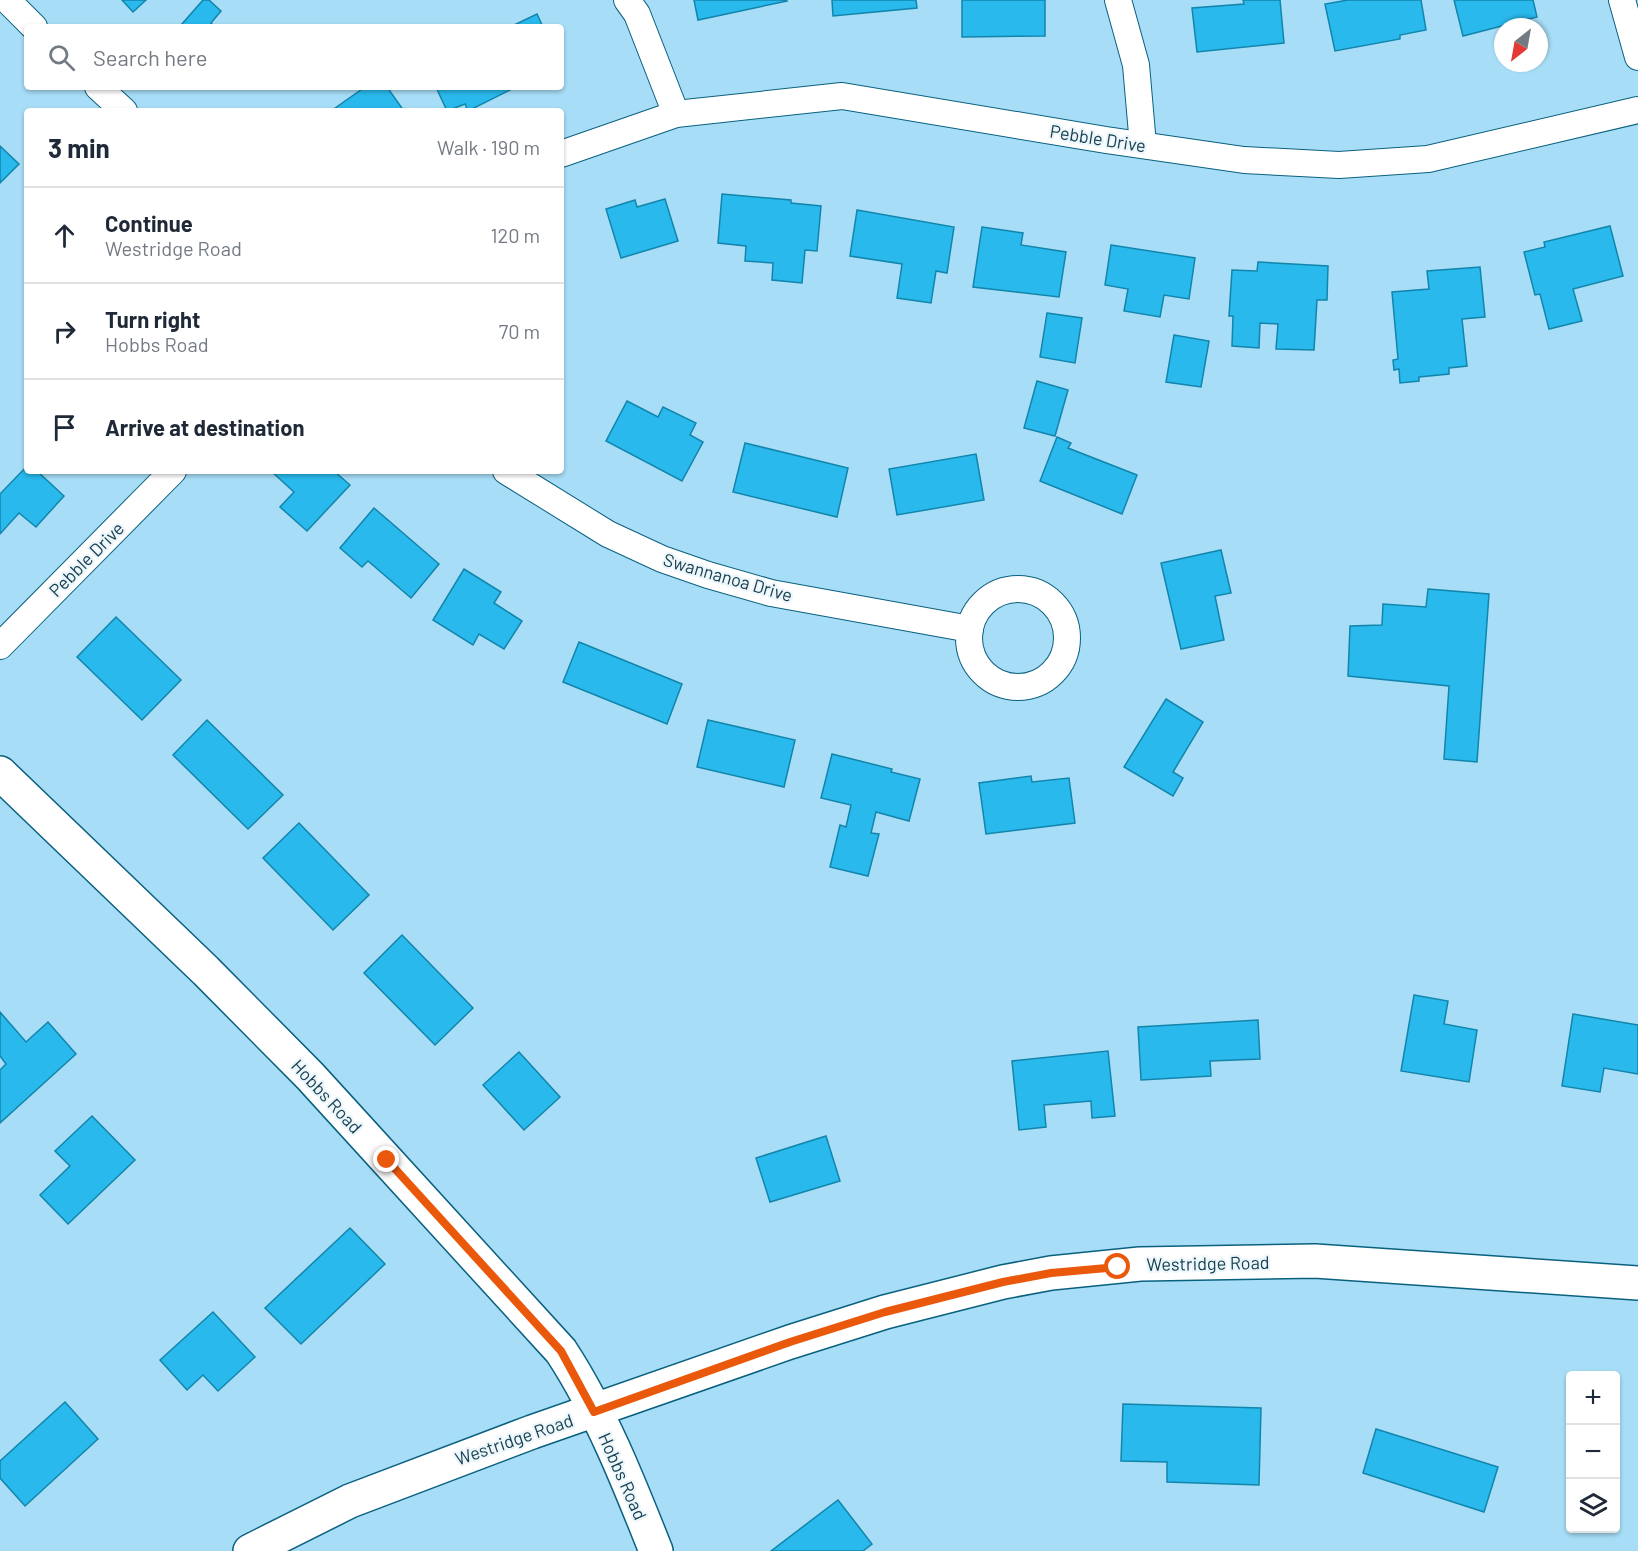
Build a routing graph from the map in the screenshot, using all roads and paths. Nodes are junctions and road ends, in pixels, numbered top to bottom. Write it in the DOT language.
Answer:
graph roads {
  1 [pos="7,0"];
  2 [pos="627,0"];
  3 [pos="1118,0"];
  4 [pos="1622,0"];
  5 [pos="30,24"];
  6 [pos="1638,57"];
  7 [pos="101,90"];
  8 [pos="121,108"];
  9 [pos="1638,110"];
  10 [pos="676,114"];
  11 [pos="1143,146"];
  12 [pos="564,153"];
  13 [pos="170,474"];
  14 [pos="511,474"];
  15 [pos="970,629"];
  16 [pos="0,646"];
  17 [pos="0,773"];
  18 [pos="1638,1283"];
  19 [pos="594,1412"];
  20 [pos="250,1551"];
  21 [pos="656,1551"];
  1 -- 5 [label="street"];
  2 -- 10 [label="street"];
  3 -- 11 [label="street"];
  4 -- 6 [label="street"];
  7 -- 8 [label="street"];
  9 -- 11 [label="street, Pebble Drive"];
  10 -- 11 [label="street, Pebble Drive"];
  10 -- 12 [label="street, Pebble Drive"];
  13 -- 16 [label="street, Pebble Drive"];
  14 -- 15 [label="street, Swannanoa Drive"];
  17 -- 19 [label="main road, Hobbs Road"];
  18 -- 19 [label="main road, Westridge Road"];
  19 -- 20 [label="main road, Westridge Road"];
  19 -- 21 [label="main road, Hobbs Road"];
}
